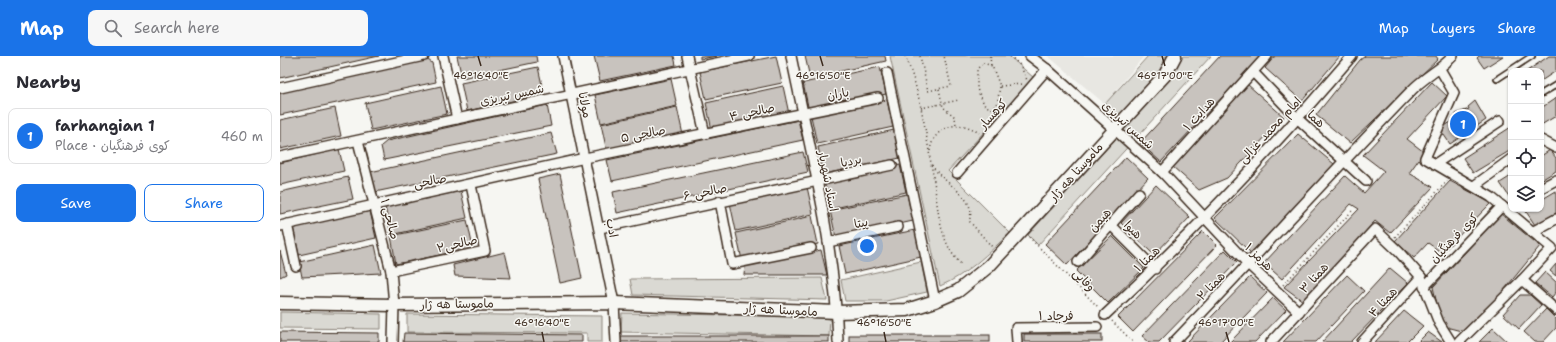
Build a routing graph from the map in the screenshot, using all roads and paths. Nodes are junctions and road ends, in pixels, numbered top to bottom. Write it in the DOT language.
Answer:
graph roads {
  1 [pos="424,56"];
  2 [pos="443,56"];
  3 [pos="563,56"];
  4 [pos="687,56"];
  5 [pos="748,56"];
  6 [pos="791,56"];
  7 [pos="905,56"];
  8 [pos="920,56"];
  9 [pos="944,56"];
  10 [pos="990,56"];
  11 [pos="1010,56"];
  12 [pos="1030,56"];
  13 [pos="1175,56"];
  14 [pos="1267,56"];
  15 [pos="1352,56"];
  16 [pos="1453,56"];
  17 [pos="1532,56"];
  18 [pos="991,66"];
  19 [pos="690,69"];
  20 [pos="1047,69"];
  21 [pos="1440,69"];
  22 [pos="1253,72"];
  23 [pos="886,73"];
  24 [pos="1497,79"];
  25 [pos="1030,83"];
  26 [pos="1022,84"];
  27 [pos="1556,85"];
  28 [pos="1000,86"];
  29 [pos="280,88"];
  30 [pos="939,89"];
  31 [pos="1544,92"];
  32 [pos="571,94"];
  33 [pos="878,98"];
  34 [pos="959,100"];
  35 [pos="942,104"];
  36 [pos="921,108"];
  37 [pos="803,114"];
  38 [pos="1297,118"];
  39 [pos="457,119"];
  40 [pos="1500,121"];
  41 [pos="956,124"];
  42 [pos="1115,129"];
  43 [pos="706,134"];
  44 [pos="358,140"];
  45 [pos="1544,142"];
  46 [pos="1556,148"];
  47 [pos="280,158"];
  48 [pos="585,158"];
  49 [pos="1343,161"];
  50 [pos="1508,161"];
  51 [pos="892,164"];
  52 [pos="1435,164"];
  53 [pos="1162,172"];
  54 [pos="956,173"];
  55 [pos="1453,174"];
  56 [pos="1556,180"];
  57 [pos="816,181"];
  58 [pos="1366,181"];
  59 [pos="470,185"];
  60 [pos="1474,186"];
  61 [pos="1544,186"];
  62 [pos="1139,193"];
  63 [pos="720,201"];
  64 [pos="373,204"];
  65 [pos="1506,206"];
  66 [pos="1352,211"];
  67 [pos="1204,219"];
  68 [pos="1556,219"];
  69 [pos="284,225"];
  70 [pos="1112,226"];
  71 [pos="898,227"];
  72 [pos="600,228"];
  73 [pos="1023,230"];
  74 [pos="1532,232"];
  75 [pos="828,242"];
  76 [pos="1390,243"];
  77 [pos="1554,246"];
  78 [pos="811,248"];
  79 [pos="1078,262"];
  80 [pos="961,264"];
  81 [pos="1248,265"];
  82 [pos="296,266"];
  83 [pos="1155,269"];
  84 [pos="391,271"];
  85 [pos="1421,277"];
  86 [pos="1522,280"];
  87 [pos="1424,287"];
  88 [pos="1277,291"];
  89 [pos="935,301"];
  90 [pos="280,303"];
  91 [pos="614,303"];
  92 [pos="394,305"];
  93 [pos="1556,310"];
  94 [pos="837,312"];
  95 [pos="1299,312"];
  96 [pos="1105,315"];
  97 [pos="1097,327"];
  98 [pos="393,342"];
  99 [pos="616,342"];
  100 [pos="838,342"];
  101 [pos="1017,342"];
  102 [pos="1133,342"];
  103 [pos="1174,342"];
  104 [pos="1271,342"];
  105 [pos="1362,342"];
  106 [pos="1451,342"];
  107 [pos="1459,342"];
  1 -- 29 [label="street"];
  2 -- 39 [label="street"];
  3 -- 32 [label="street, مولانا"];
  4 -- 19 [label="street"];
  5 -- 19 [label="street, شمس تبریزی"];
  6 -- 37 [label="street, استاد شهریار"];
  7 -- 36 [label="path"];
  8 -- 30 [label="path"];
  9 -- 30 [label="path"];
  10 -- 18 [label="path"];
  11 -- 25 [label="path"];
  12 -- 20 [label="street, شمس تبریزی"];
  13 -- 42 [label="main road, ماموستا هه ژار"];
  14 -- 22 [label="street, هدایت ۱"];
  15 -- 38 [label="street, امام محمد غزالی"];
  16 -- 21 [label="street, همتا ۲"];
  17 -- 24 [label="lane"];
  18 -- 28 [label="path"];
  18 -- 28 [label="path"];
  19 -- 32 [label="street, شمس تبریزی"];
  19 -- 43 [label="street"];
  20 -- 42 [label="street, شمس تبریزی"];
  20 -- 54 [label="street, کوهسار"];
  21 -- 49 [label="street, همتا ۲"];
  21 -- 52 [label="street"];
  22 -- 38 [label="street, هما"];
  22 -- 53 [label="street, هدایت ۱"];
  23 -- 89 [label="street"];
  26 -- 28 [label="path"];
  27 -- 31 [label="lane"];
  30 -- 35 [label="path"];
  32 -- 39 [label="street, شمس تبریزی"];
  32 -- 48 [label="street, مولانا"];
  33 -- 37 [label="street, باران"];
  34 -- 35 [label="path"];
  35 -- 36 [label="path"];
  35 -- 41 [label="path"];
  36 -- 80 [label="path"];
  37 -- 43 [label="street, صالحی ۴"];
  37 -- 57 [label="street, استاد شهریار"];
  38 -- 49 [label="street, هما"];
  38 -- 67 [label="street, امام محمد غزالی"];
  39 -- 44 [label="street, شمس تبریزی"];
  40 -- 52 [label="street"];
  42 -- 53 [label="street, شمس تبریزی"];
  42 -- 73 [label="main road, ماموستا هه ژار"];
  43 -- 48 [label="street, صالحی ۵"];
  44 -- 47 [label="street, شمس تبریزی"];
  44 -- 64 [label="street, صالحی ۱"];
  45 -- 46 [label="street"];
  48 -- 59 [label="street, صالحی"];
  48 -- 72 [label="street, ادب"];
  49 -- 58 [label="street, هما"];
  49 -- 81 [label="street, همتا ۲"];
  50 -- 60 [label="street"];
  51 -- 57 [label="street, بردیا"];
  52 -- 55 [label="street"];
  53 -- 67 [label="street, شمس تبریزی"];
  55 -- 60 [label="street"];
  55 -- 76 [label="path"];
  56 -- 61 [label="street"];
  57 -- 63 [label="street, صالحی ۶"];
  57 -- 75 [label="street, استاد شهریار"];
  59 -- 64 [label="street, صالحی"];
  59 -- 84 [label="street, صالحی۲"];
  60 -- 65 [label="street"];
  62 -- 70 [label="street, هیمن"];
  63 -- 72 [label="street, صالحی ۶"];
  63 -- 78 [label="street"];
  64 -- 69 [label="street, صالحی"];
  64 -- 84 [label="street, صالحی ۱"];
  65 -- 74 [label="street"];
  65 -- 87 [label="street, کوی فرهنگیان"];
  66 -- 88 [label="path"];
  67 -- 81 [label="street, هرمز ۱"];
  67 -- 83 [label="street, همتا ۱"];
  68 -- 74 [label="street"];
  69 -- 82 [label="street"];
  70 -- 79 [label="street, هیمن"];
  70 -- 83 [label="street, هیوا"];
  71 -- 75 [label="street, پیتا"];
  72 -- 91 [label="street, ادب"];
  73 -- 89 [label="main road, ماموستا هه ژار"];
  73 -- 96 [label="path, وفایی"];
  74 -- 77 [label="street"];
  75 -- 94 [label="street, استاد شهریار"];
  76 -- 85 [label="street"];
  76 -- 95 [label="street, همتا ۳"];
  77 -- 86 [label="street"];
  81 -- 88 [label="street, هرمز ۱"];
  81 -- 103 [label="street, همتا ۲"];
  83 -- 96 [label="street, همتا ۱"];
  84 -- 92 [label="street, صالحی ۱"];
  85 -- 87 [label="street"];
  85 -- 105 [label="street, همتا ۴"];
  86 -- 93 [label="street"];
  86 -- 107 [label="street"];
  87 -- 106 [label="street"];
  88 -- 95 [label="street, هرمز ۱"];
  89 -- 94 [label="main road, ماموستا هه ژار"];
  90 -- 92 [label="main road, ماموستا هه ژار"];
  91 -- 92 [label="main road, ماموستا هه ژار"];
  91 -- 94 [label="main road, ماموستا هه ژار"];
  91 -- 99 [label="street, ادب"];
  92 -- 98 [label="street, صالحی ۱"];
  94 -- 100 [label="street, استاد شهریار"];
  95 -- 104 [label="street, همتا ۳"];
  96 -- 102 [label="path, وفایی"];
  97 -- 101 [label="street, فرجاد ۱"];
}
